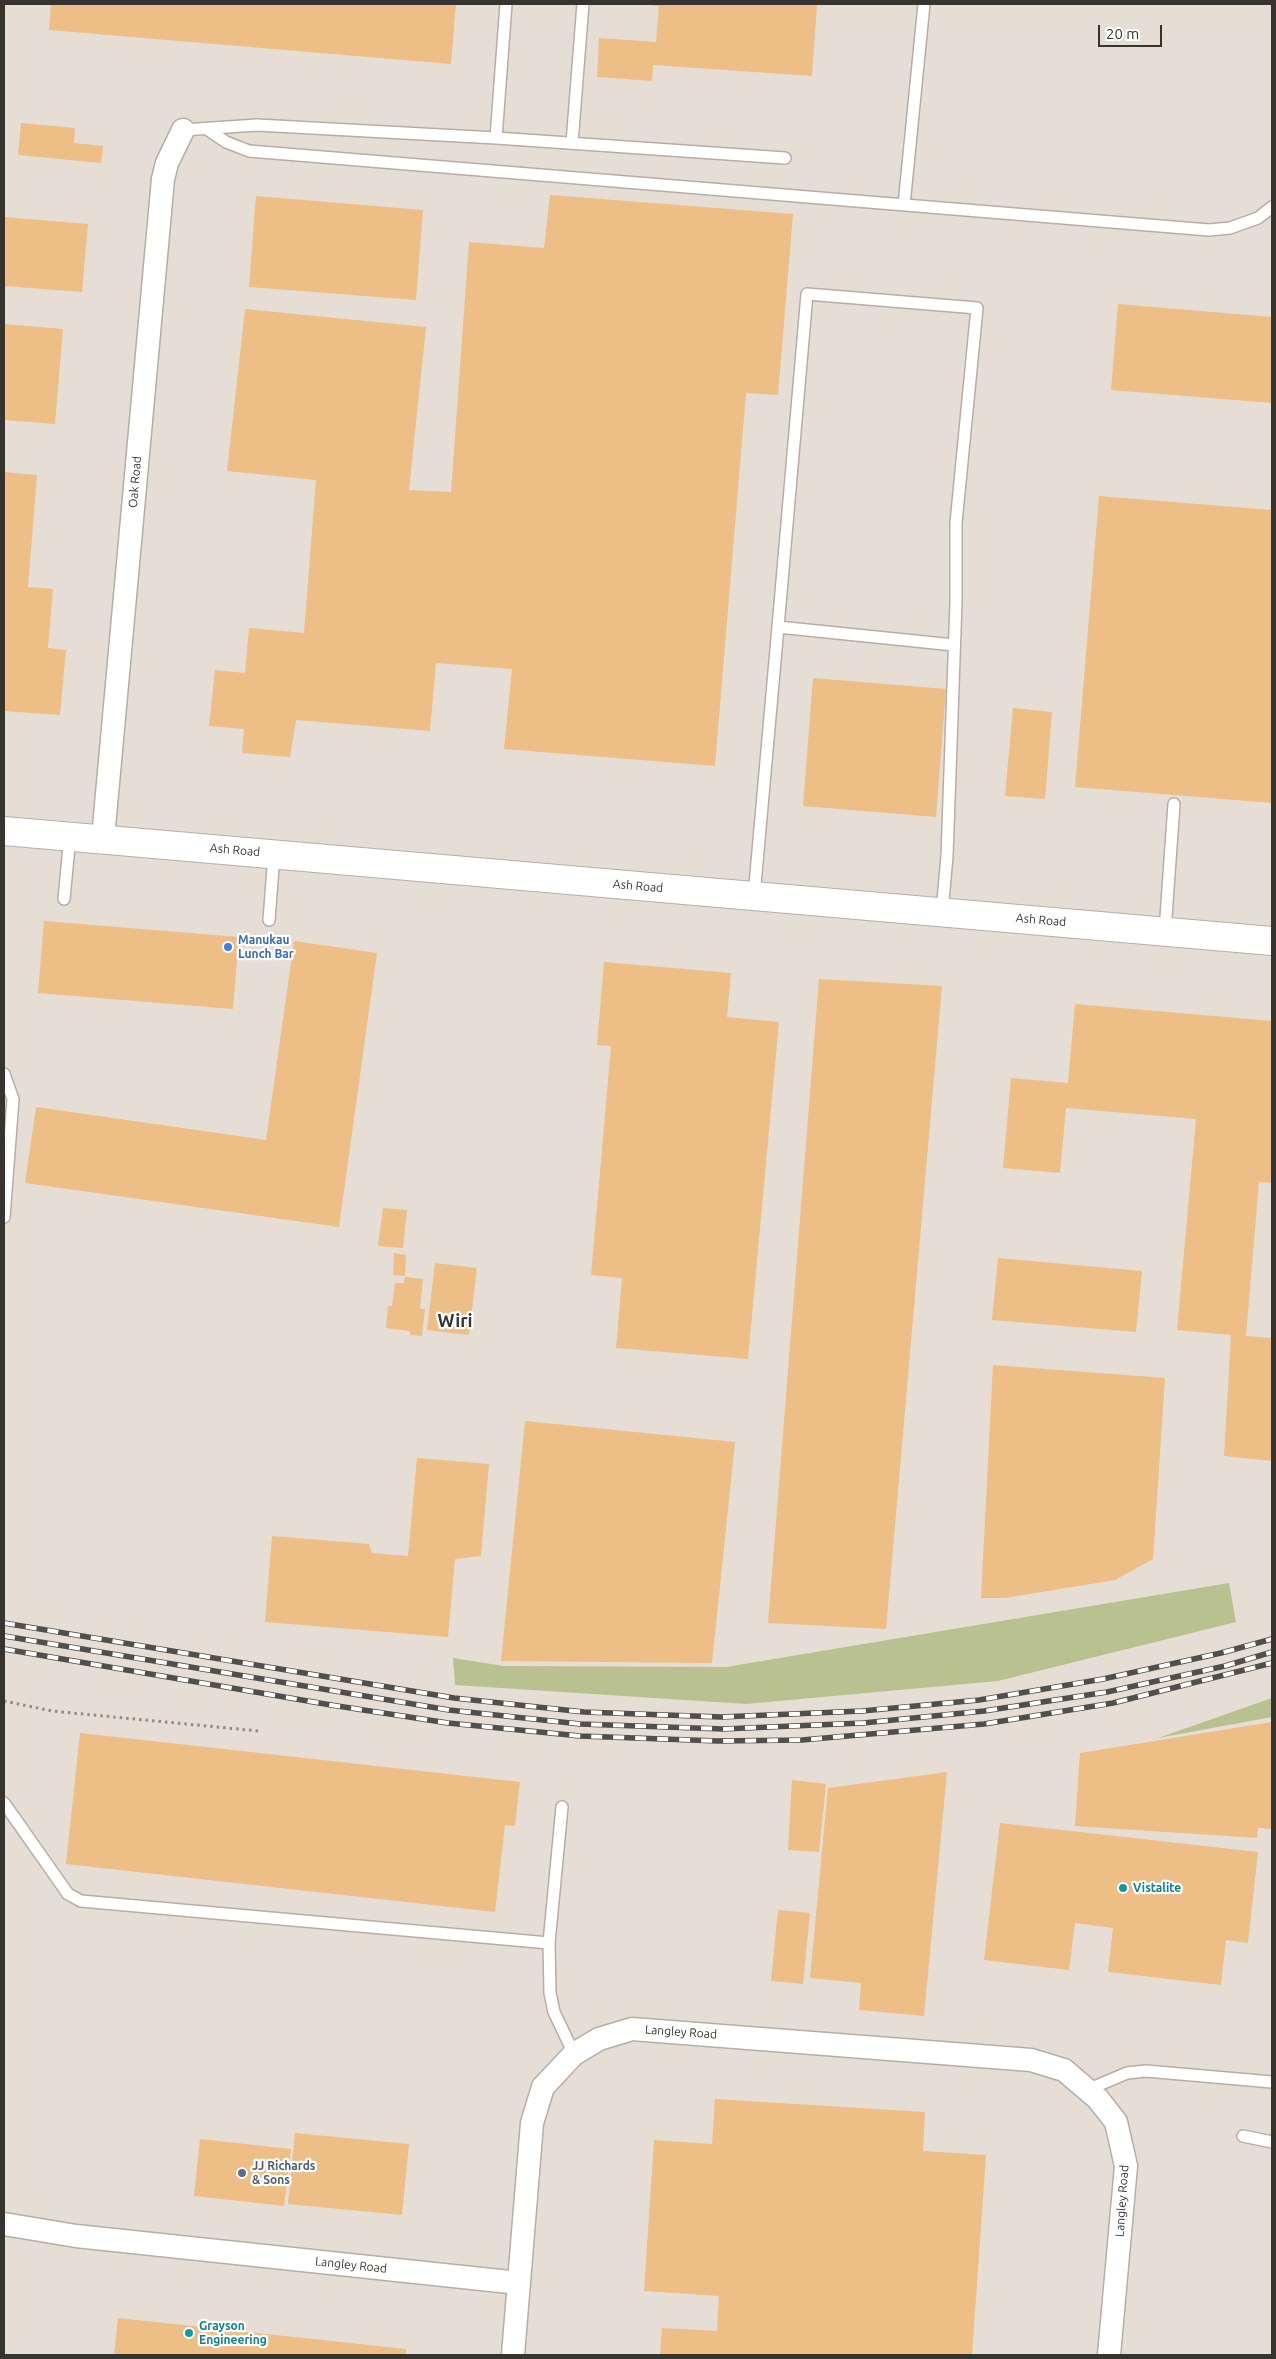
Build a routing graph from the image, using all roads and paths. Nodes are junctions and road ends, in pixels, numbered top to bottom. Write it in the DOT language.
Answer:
graph roads {
  1 [pos="506,4"];
  2 [pos="583,4"];
  3 [pos="924,4"];
  4 [pos="207,129"];
  5 [pos="183,130"];
  6 [pos="496,138"];
  7 [pos="572,143"];
  8 [pos="785,158"];
  9 [pos="904,205"];
  10 [pos="1272,208"];
  11 [pos="778,627"];
  12 [pos="954,645"];
  13 [pos="1174,804"];
  14 [pos="4,830"];
  15 [pos="70,836"];
  16 [pos="103,838"];
  17 [pos="274,854"];
  18 [pos="754,896"];
  19 [pos="64,899"];
  20 [pos="942,912"];
  21 [pos="269,920"];
  22 [pos="1165,931"];
  23 [pos="1272,940"];
  24 [pos="4,1074"];
  25 [pos="4,1217"];
  26 [pos="4,1701"];
  27 [pos="259,1731"];
  28 [pos="4,1803"];
  29 [pos="562,1807"];
  30 [pos="549,1943"];
  31 [pos="574,2054"];
  32 [pos="1272,2082"];
  33 [pos="1088,2090"];
  34 [pos="1243,2136"];
  35 [pos="1272,2142"];
  36 [pos="4,2224"];
  37 [pos="519,2283"];
  38 [pos="513,2355"];
  39 [pos="1109,2355"];
  1 -- 6 [label="lane"];
  2 -- 7 [label="lane"];
  3 -- 9 [label="lane"];
  4 -- 5 [label="lane"];
  4 -- 6 [label="lane"];
  4 -- 9 [label="lane"];
  5 -- 16 [label="street, Oak Road"];
  6 -- 7 [label="lane"];
  7 -- 8 [label="lane"];
  9 -- 10 [label="lane"];
  11 -- 12 [label="lane"];
  11 -- 12 [label="lane"];
  11 -- 18 [label="lane"];
  12 -- 20 [label="lane"];
  13 -- 22 [label="lane"];
  14 -- 15 [label="main road, Ash Road"];
  15 -- 16 [label="main road, Ash Road"];
  15 -- 19 [label="lane"];
  16 -- 17 [label="main road, Ash Road"];
  17 -- 18 [label="main road, Ash Road"];
  17 -- 21 [label="lane"];
  18 -- 20 [label="main road, Ash Road"];
  20 -- 22 [label="main road, Ash Road"];
  22 -- 23 [label="main road, Ash Road"];
  24 -- 25 [label="lane"];
  26 -- 27 [label="path"];
  28 -- 30 [label="lane"];
  29 -- 30 [label="lane"];
  30 -- 31 [label="lane"];
  31 -- 33 [label="street, Langley Road"];
  31 -- 37 [label="street, Langley Road"];
  32 -- 33 [label="lane"];
  33 -- 39 [label="street, Langley Road"];
  34 -- 35 [label="lane"];
  36 -- 37 [label="street, Langley Road"];
  37 -- 38 [label="street"];
}
